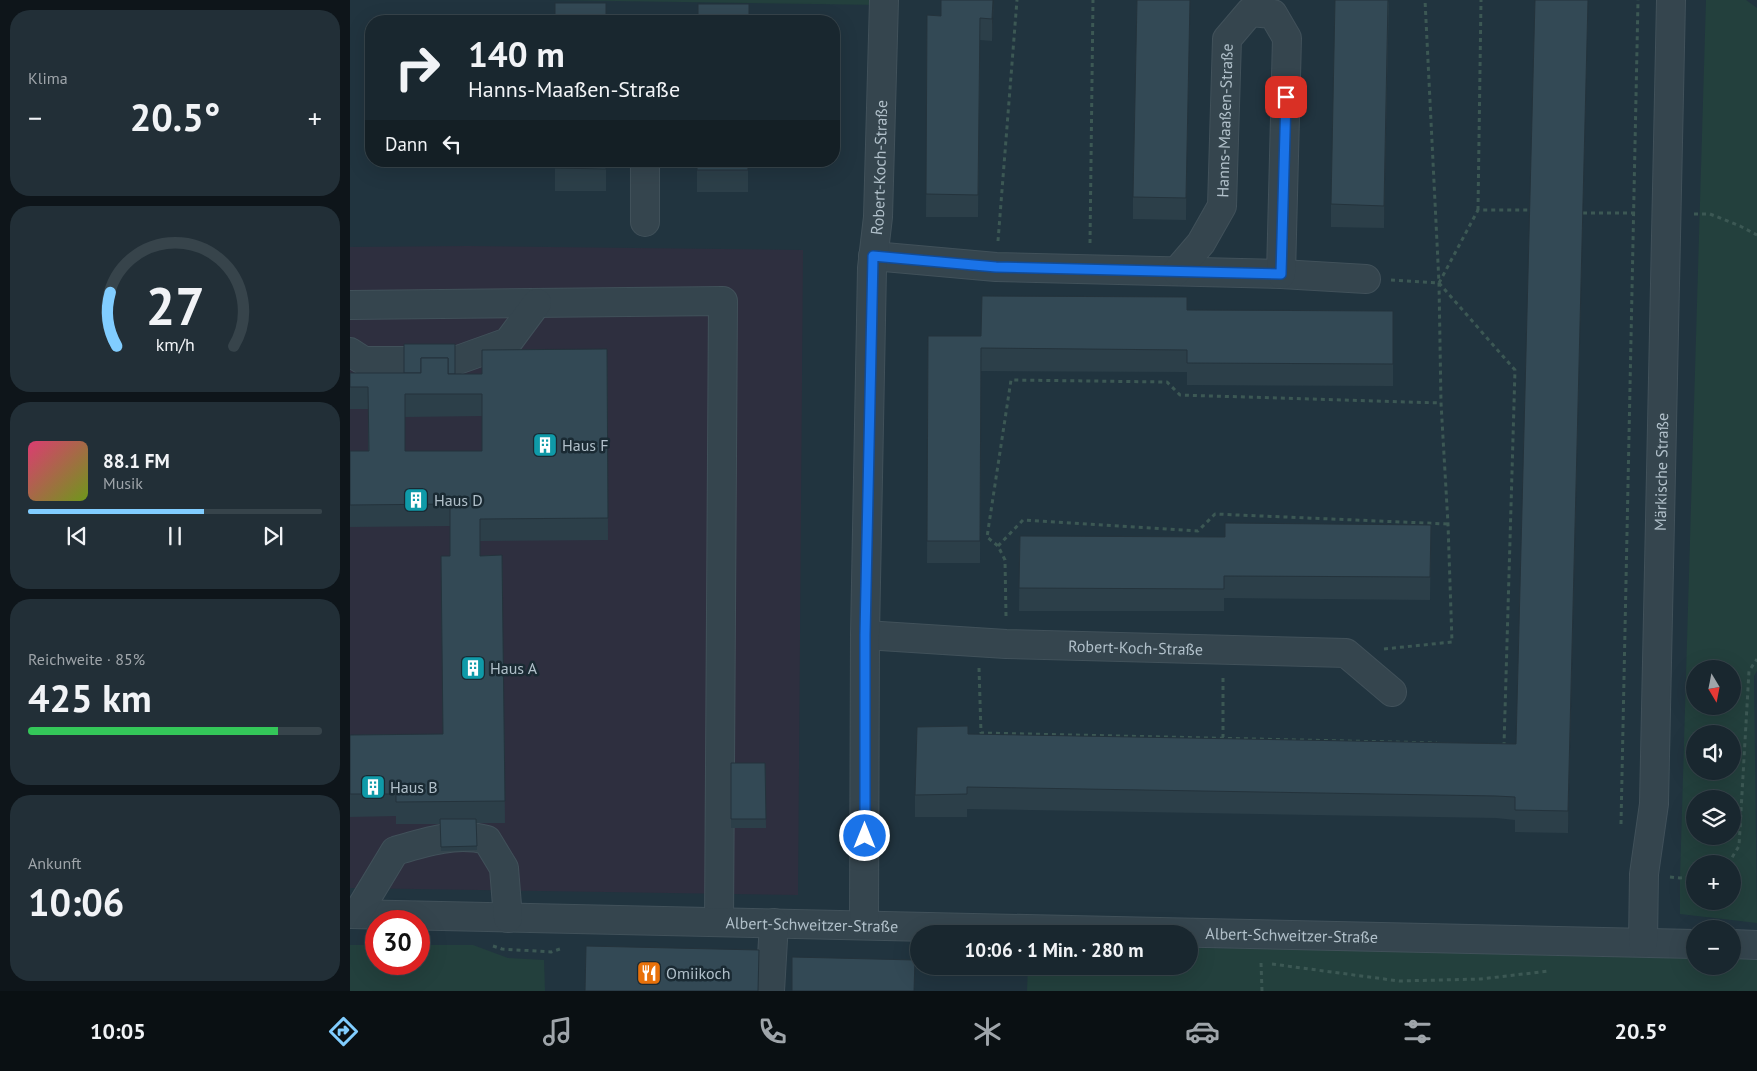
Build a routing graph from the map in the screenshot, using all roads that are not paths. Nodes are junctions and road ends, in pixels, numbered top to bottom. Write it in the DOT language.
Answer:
graph roads {
  1 [pos="884,0"];
  2 [pos="1672,0"];
  3 [pos="645,167"];
  4 [pos="645,222"];
  5 [pos="873,256"];
  6 [pos="1177,271"];
  7 [pos="1281,274"];
  8 [pos="1366,279"];
  9 [pos="537,303"];
  10 [pos="350,305"];
  11 [pos="350,352"];
  12 [pos="865,635"];
  13 [pos="1392,692"];
  14 [pos="353,914"];
  15 [pos="508,918"];
  16 [pos="719,922"];
  17 [pos="774,923"];
  18 [pos="864,925"];
  19 [pos="1643,942"];
  20 [pos="1757,945"];
  21 [pos="1741,952"];
  22 [pos="1686,954"];
  23 [pos="770,991"];
  1 -- 5 [label="street, Robert-Koch-Straße"];
  2 -- 19 [label="street, Märkische Straße"];
  3 -- 4 [label="street"];
  5 -- 6 [label="street"];
  5 -- 12 [label="street, Robert-Koch-Straße"];
  6 -- 7 [label="street"];
  6 -- 7 [label="street, Hanns-Maaßen-Straße"];
  7 -- 8 [label="street"];
  9 -- 10 [label="street"];
  9 -- 11 [label="street"];
  9 -- 16 [label="street"];
  12 -- 13 [label="street, Robert-Koch-Straße"];
  12 -- 18 [label="street, Robert-Koch-Straße"];
  14 -- 15 [label="street, Albert-Schweitzer-Straße"];
  14 -- 15 [label="street"];
  15 -- 16 [label="street, Albert-Schweitzer-Straße"];
  16 -- 17 [label="street, Albert-Schweitzer-Straße"];
  17 -- 18 [label="street, Albert-Schweitzer-Straße"];
  17 -- 23 [label="street"];
  18 -- 19 [label="street, Albert-Schweitzer-Straße"];
  19 -- 22 [label="street, Albert-Schweitzer-Straße"];
  20 -- 21 [label="street"];
}
